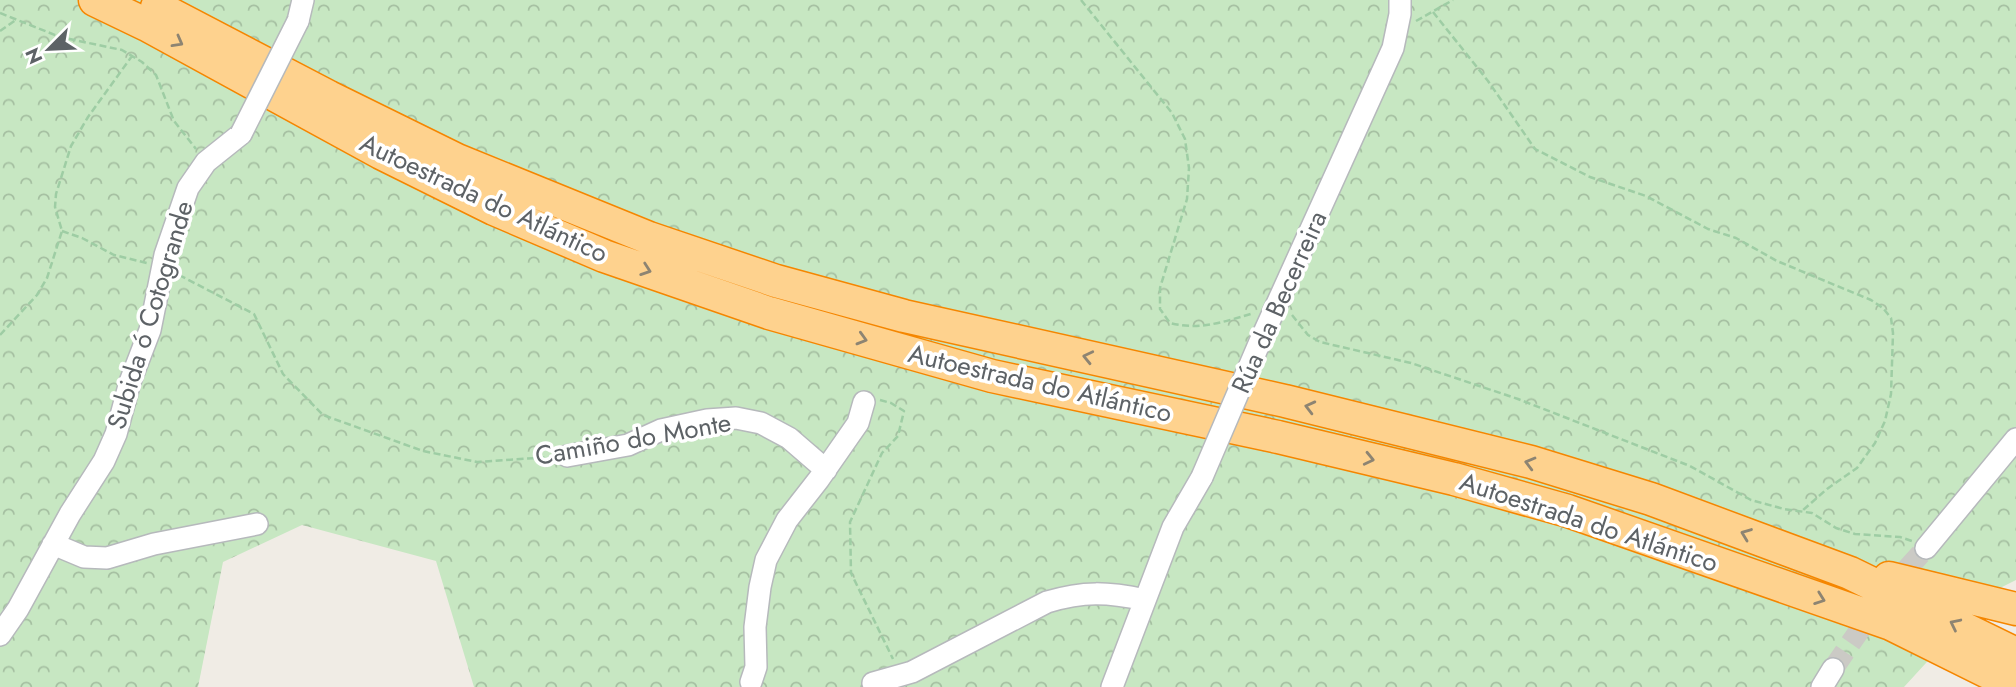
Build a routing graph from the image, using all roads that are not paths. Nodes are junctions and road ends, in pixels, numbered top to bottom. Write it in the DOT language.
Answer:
graph roads {
  1 [pos="95,0"];
  2 [pos="143,0"];
  3 [pos="1400,0"];
  4 [pos="300,10"];
  5 [pos="864,402"];
  6 [pos="2016,439"];
  7 [pos="566,456"];
  8 [pos="826,470"];
  9 [pos="257,524"];
  10 [pos="53,544"];
  11 [pos="1927,547"];
  12 [pos="1810,558"];
  13 [pos="1145,600"];
  14 [pos="2016,609"];
  15 [pos="1891,624"];
  16 [pos="0,635"];
  17 [pos="2016,654"];
  18 [pos="907,678"];
  19 [pos="873,683"];
  20 [pos="747,685"];
  21 [pos="2016,686"];
  22 [pos="1112,687"];
  23 [pos="1977,687"];
  1 -- 15 [label="highway, Autoestrada do Atlántico, one-way"];
  12 -- 2 [label="highway, Autoestrada do Atlántico, one-way"];
  3 -- 13 [label="street, Rúa da Becerreira, bridge"];
  4 -- 10 [label="street, Subida ó Cotogrande, bridge"];
  5 -- 8 [label="street"];
  6 -- 11 [label="street"];
  7 -- 8 [label="street, Camiño do Monte"];
  8 -- 20 [label="street"];
  9 -- 10 [label="street"];
  10 -- 16 [label="street, Subida ó Cotogrande"];
  12 -- 14 [label="highway"];
  17 -- 12 [label="highway, Autoestrada do Atlántico, one-way"];
  13 -- 18 [label="street"];
  13 -- 22 [label="street, Rúa da Becerreira"];
  15 -- 21 [label="highway, Autoestrada do Atlántico"];
  15 -- 23 [label="highway"];
  18 -- 19 [label="street"];
}
